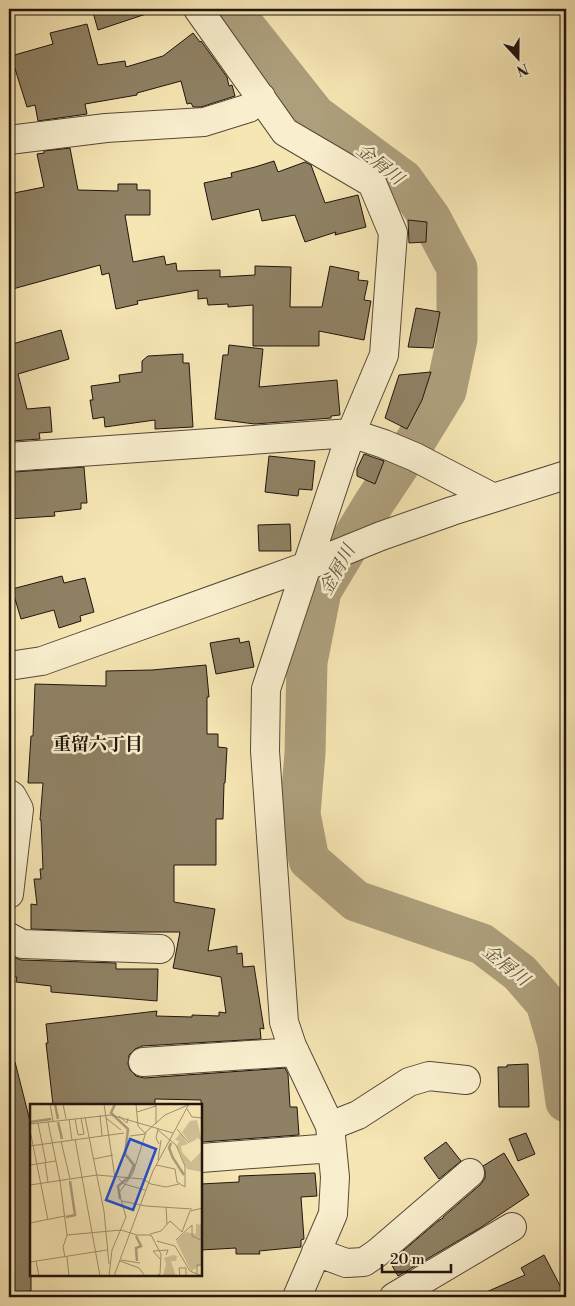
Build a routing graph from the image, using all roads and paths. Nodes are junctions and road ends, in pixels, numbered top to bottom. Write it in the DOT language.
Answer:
graph roads {
  1 [pos="198,9"];
  2 [pos="261,98"];
  3 [pos="9,140"];
  4 [pos="351,433"];
  5 [pos="9,457"];
  6 [pos="566,475"];
  7 [pos="492,498"];
  8 [pos="307,566"];
  9 [pos="9,666"];
  10 [pos="9,794"];
  11 [pos="9,894"];
  12 [pos="9,938"];
  13 [pos="160,949"];
  14 [pos="295,1052"];
  15 [pos="143,1062"];
  16 [pos="466,1080"];
  17 [pos="331,1137"];
  18 [pos="202,1158"];
  19 [pos="470,1173"];
  20 [pos="512,1227"];
  21 [pos="316,1252"];
  22 [pos="297,1297"];
  23 [pos="394,1297"];
  1 -- 2 [label="street"];
  2 -- 3 [label="street"];
  2 -- 4 [label="street"];
  4 -- 5 [label="street"];
  4 -- 7 [label="street"];
  4 -- 8 [label="street"];
  6 -- 7 [label="street"];
  7 -- 8 [label="street"];
  8 -- 9 [label="street"];
  8 -- 14 [label="street"];
  10 -- 11 [label="street"];
  12 -- 13 [label="street"];
  14 -- 15 [label="street"];
  14 -- 17 [label="street"];
  16 -- 17 [label="street"];
  17 -- 18 [label="street"];
  17 -- 21 [label="street"];
  19 -- 21 [label="street"];
  20 -- 23 [label="street"];
  21 -- 22 [label="street"];
}
